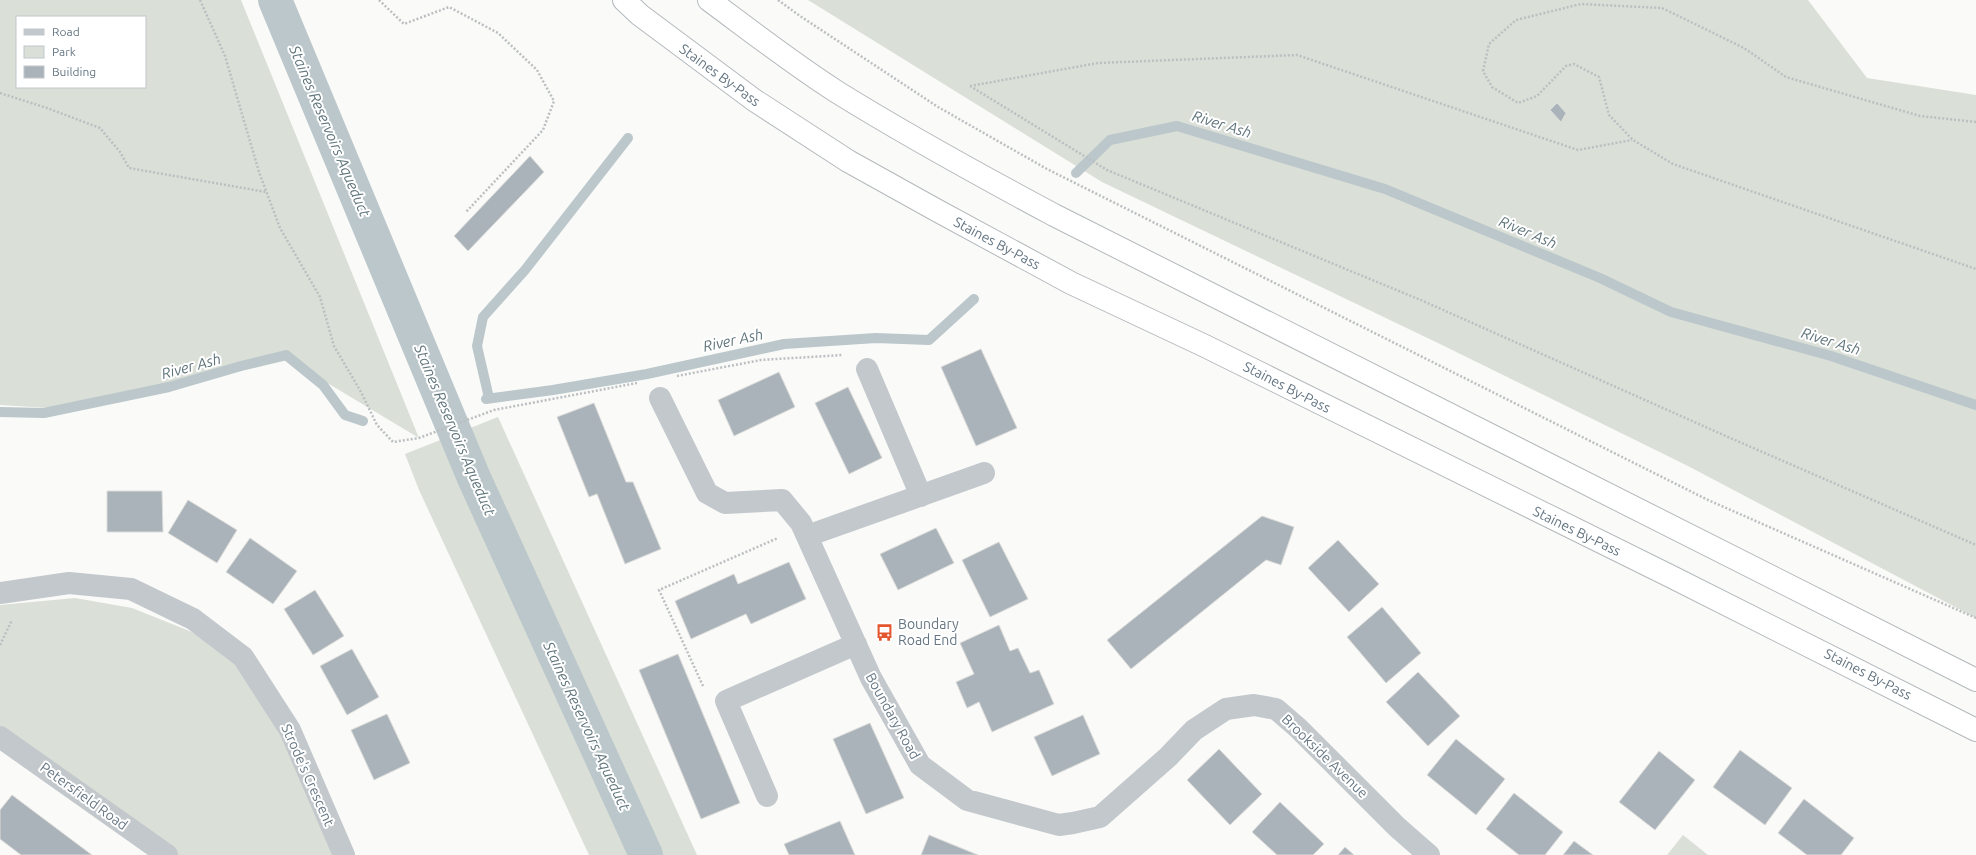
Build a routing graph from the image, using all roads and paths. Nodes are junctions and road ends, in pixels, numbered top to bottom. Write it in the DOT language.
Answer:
graph roads {
  1 [pos="200,0"];
  2 [pos="379,0"];
  3 [pos="624,0"];
  4 [pos="709,0"];
  5 [pos="778,0"];
  6 [pos="0,93"];
  7 [pos="1976,122"];
  8 [pos="1633,140"];
  9 [pos="266,192"];
  10 [pos="466,212"];
  11 [pos="1976,269"];
  12 [pos="867,369"];
  13 [pos="676,376"];
  14 [pos="660,398"];
  15 [pos="984,473"];
  16 [pos="921,496"];
  17 [pos="804,532"];
  18 [pos="1976,545"];
  19 [pos="0,593"];
  20 [pos="1976,618"];
  21 [pos="856,644"];
  22 [pos="1976,680"];
  23 [pos="726,701"];
  24 [pos="1976,730"];
  25 [pos="0,737"];
  26 [pos="768,796"];
  27 [pos="1116,804"];
  28 [pos="167,855"];
  29 [pos="344,855"];
  30 [pos="1430,855"];
  1 -- 9 [label="path"];
  2 -- 10 [label="path"];
  3 -- 24 [label="highway, Staines By-Pass"];
  4 -- 22 [label="highway"];
  5 -- 20 [label="path"];
  6 -- 9 [label="path"];
  7 -- 8 [label="path"];
  8 -- 11 [label="path"];
  8 -- 18 [label="path"];
  9 -- 14 [label="path"];
  12 -- 13 [label="path"];
  12 -- 16 [label="street"];
  14 -- 17 [label="street, Boundary Road"];
  15 -- 16 [label="street"];
  16 -- 17 [label="street"];
  17 -- 21 [label="street, Boundary Road"];
  17 -- 23 [label="path"];
  19 -- 29 [label="street, Strode's Crescent"];
  21 -- 23 [label="street"];
  21 -- 27 [label="street, Boundary Road"];
  23 -- 26 [label="street"];
  25 -- 28 [label="street, Petersfield Road"];
  27 -- 30 [label="street, Brookside Avenue"];
}
